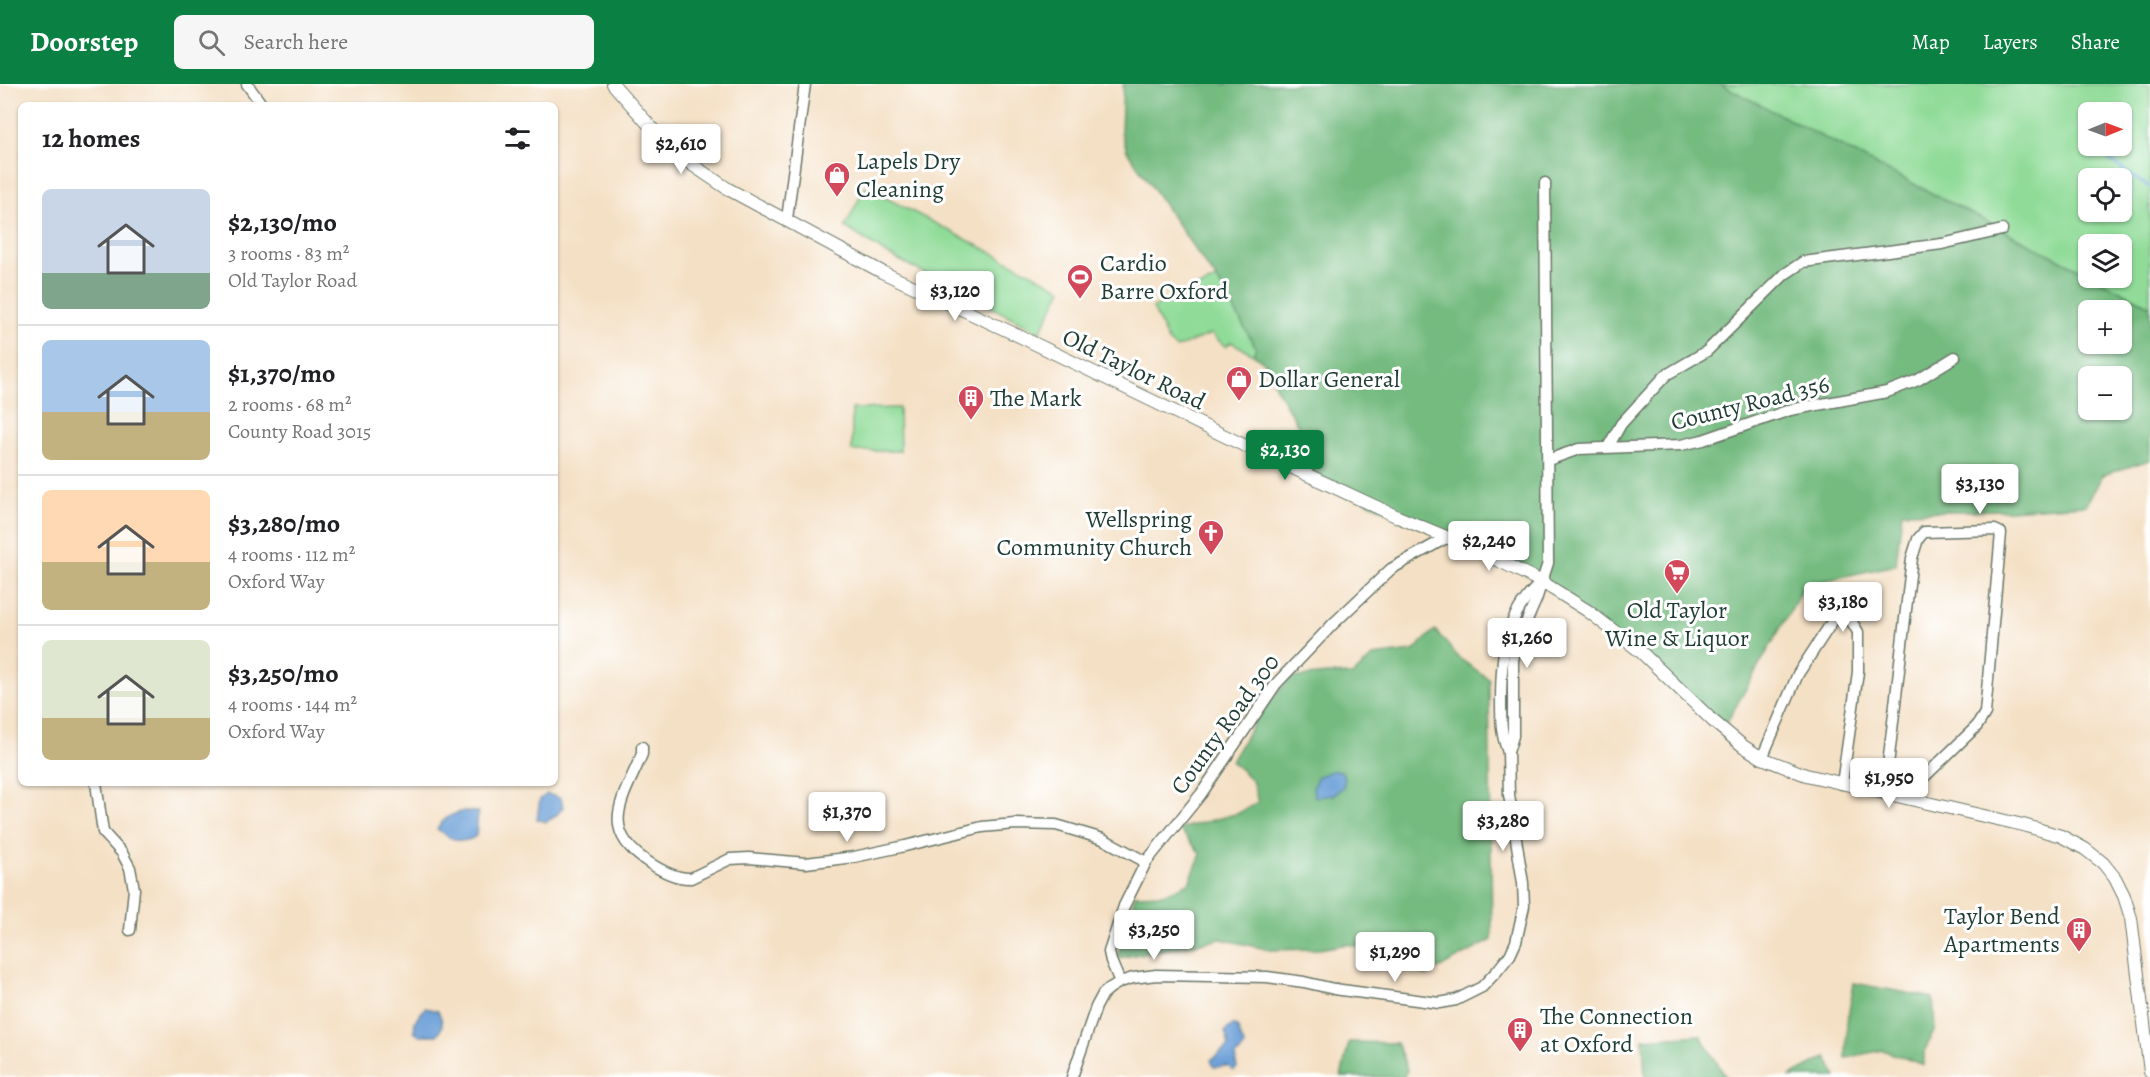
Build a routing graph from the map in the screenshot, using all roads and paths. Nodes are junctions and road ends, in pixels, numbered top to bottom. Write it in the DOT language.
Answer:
graph roads {
  1 [pos="247,84"];
  2 [pos="613,84"];
  3 [pos="805,84"];
  4 [pos="260,102"];
  5 [pos="1545,183"];
  6 [pos="787,219"];
  7 [pos="2002,230"];
  8 [pos="1955,357"];
  9 [pos="1608,447"];
  10 [pos="1548,460"];
  11 [pos="1446,538"];
  12 [pos="1542,582"];
  13 [pos="642,747"];
  14 [pos="1762,758"];
  15 [pos="1842,783"];
  16 [pos="96,786"];
  17 [pos="1888,793"];
  18 [pos="1913,798"];
  19 [pos="1146,862"];
  20 [pos="130,930"];
  21 [pos="1120,982"];
  22 [pos="2150,1072"];
  23 [pos="1072,1077"];
  1 -- 4 [label="street"];
  2 -- 6 [label="street, Old Taylor Road"];
  3 -- 6 [label="street"];
  5 -- 10 [label="street"];
  6 -- 11 [label="street, Old Taylor Road"];
  7 -- 9 [label="street"];
  8 -- 9 [label="street, County Road 356"];
  9 -- 10 [label="street, County Road 356"];
  10 -- 12 [label="street"];
  11 -- 12 [label="street, Old Taylor Road"];
  11 -- 19 [label="street, County Road 300"];
  12 -- 14 [label="street, Old Taylor Road"];
  12 -- 21 [label="street"];
  13 -- 19 [label="street"];
  14 -- 15 [label="street, Old Taylor Road"];
  14 -- 15 [label="street"];
  15 -- 17 [label="street, Old Taylor Road"];
  16 -- 20 [label="street"];
  17 -- 18 [label="street, Old Taylor Road"];
  17 -- 18 [label="street"];
  18 -- 22 [label="street, Old Taylor Road"];
  19 -- 21 [label="street, County Road 300"];
  21 -- 23 [label="street"];
}
